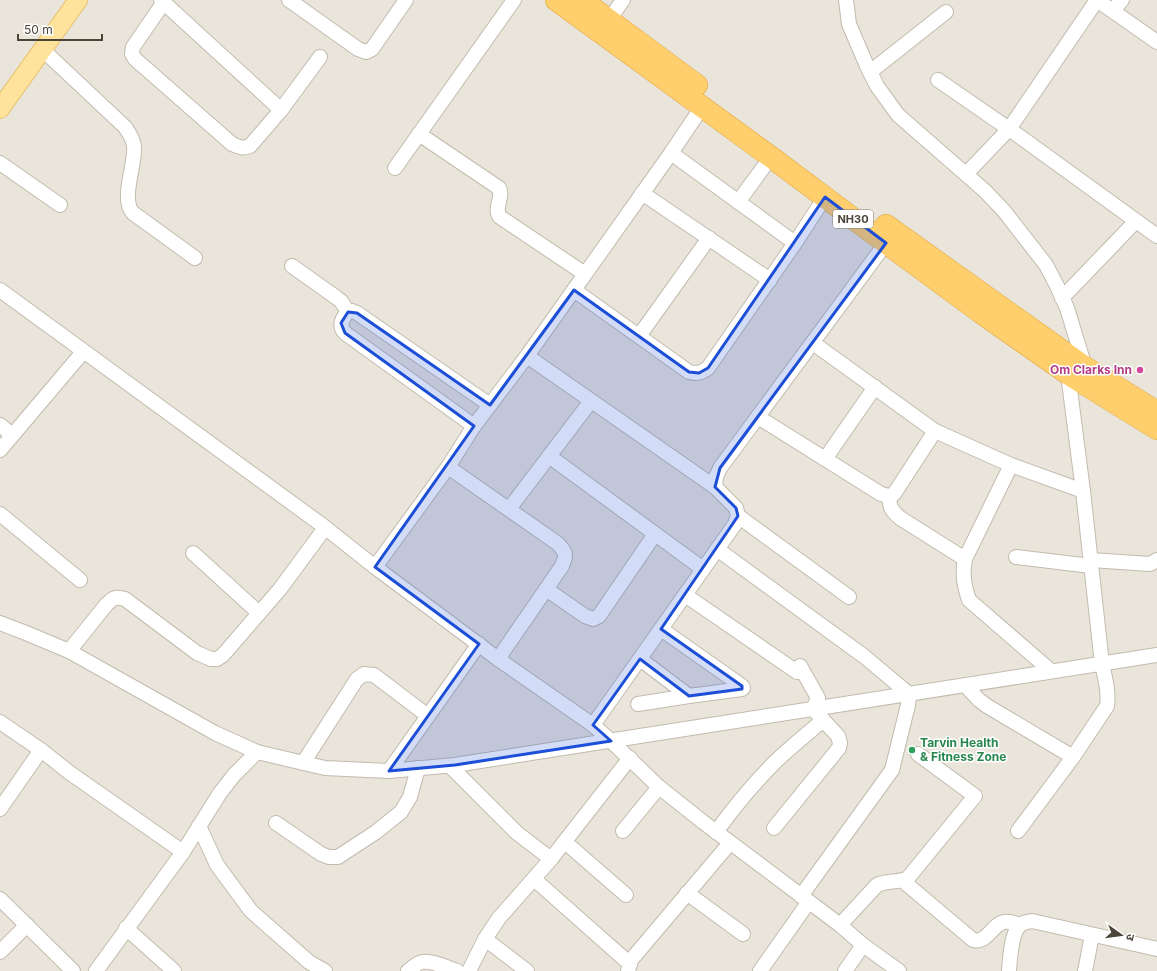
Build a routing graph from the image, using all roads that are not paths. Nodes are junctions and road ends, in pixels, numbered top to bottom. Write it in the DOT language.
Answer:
graph roads {
  1 [pos="78,0"];
  2 [pos="289,0"];
  3 [pos="406,0"];
  4 [pos="514,0"];
  5 [pos="556,0"];
  6 [pos="582,0"];
  7 [pos="624,0"];
  8 [pos="846,0"];
  9 [pos="1097,0"];
  10 [pos="162,1"];
  11 [pos="1117,5"];
  12 [pos="946,12"];
  13 [pos="609,20"];
  14 [pos="1157,42"];
  15 [pos="43,50"];
  16 [pos="320,57"];
  17 [pos="870,72"];
  18 [pos="938,80"];
  19 [pos="702,107"];
  20 [pos="0,109"];
  21 [pos="281,110"];
  22 [pos="1009,129"];
  23 [pos="419,134"];
  24 [pos="671,153"];
  25 [pos="771,157"];
  26 [pos="0,163"];
  27 [pos="395,168"];
  28 [pos="966,174"];
  29 [pos="642,193"];
  30 [pos="825,198"];
  31 [pos="738,202"];
  32 [pos="60,206"];
  33 [pos="1136,221"];
  34 [pos="1157,236"];
  35 [pos="709,238"];
  36 [pos="795,243"];
  37 [pos="886,243"];
  38 [pos="195,258"];
  39 [pos="292,266"];
  40 [pos="585,274"];
  41 [pos="770,280"];
  42 [pos="0,290"];
  43 [pos="574,290"];
  44 [pos="1062,298"];
  45 [pos="348,312"];
  46 [pos="639,336"];
  47 [pos="813,342"];
  48 [pos="83,352"];
  49 [pos="527,356"];
  50 [pos="1077,371"];
  51 [pos="875,387"];
  52 [pos="591,401"];
  53 [pos="490,405"];
  54 [pos="1157,412"];
  55 [pos="758,416"];
  56 [pos="0,425"];
  57 [pos="474,426"];
  58 [pos="1157,429"];
  59 [pos="935,431"];
  60 [pos="12,435"];
  61 [pos="0,450"];
  62 [pos="549,456"];
  63 [pos="825,458"];
  64 [pos="1011,465"];
  65 [pos="448,467"];
  66 [pos="715,487"];
  67 [pos="1083,491"];
  68 [pos="889,496"];
  69 [pos="509,510"];
  70 [pos="0,514"];
  71 [pos="738,516"];
  72 [pos="325,528"];
  73 [pos="655,534"];
  74 [pos="717,549"];
  75 [pos="194,553"];
  76 [pos="1016,557"];
  77 [pos="965,559"];
  78 [pos="1157,560"];
  79 [pos="1091,563"];
  80 [pos="375,567"];
  81 [pos="703,569"];
  82 [pos="80,580"];
  83 [pos="546,589"];
  84 [pos="685,595"];
  85 [pos="849,597"];
  86 [pos="259,613"];
  87 [pos="0,623"];
  88 [pos="661,628"];
  89 [pos="479,644"];
  90 [pos="69,651"];
  91 [pos="1157,655"];
  92 [pos="498,659"];
  93 [pos="640,659"];
  94 [pos="1102,664"];
  95 [pos="1051,671"];
  96 [pos="965,685"];
  97 [pos="909,694"];
  98 [pos="688,696"];
  99 [pos="638,704"];
  100 [pos="813,709"];
  101 [pos="428,716"];
  102 [pos="822,720"];
  103 [pos="0,722"];
  104 [pos="593,725"];
  105 [pos="611,741"];
  106 [pos="41,750"];
  107 [pos="257,752"];
  108 [pos="918,754"];
  109 [pos="1073,757"];
  110 [pos="630,758"];
  111 [pos="303,763"];
  112 [pos="450,766"];
  113 [pos="418,768"];
  114 [pos="389,771"];
  115 [pos="659,786"];
  116 [pos="0,809"];
  117 [pos="276,823"];
  118 [pos="199,826"];
  119 [pos="774,828"];
  120 [pos="623,831"];
  121 [pos="1018,831"];
  122 [pos="716,832"];
  123 [pos="565,842"];
  124 [pos="730,843"];
  125 [pos="183,852"];
  126 [pos="551,860"];
  127 [pos="534,879"];
  128 [pos="903,881"];
  129 [pos="687,893"];
  130 [pos="626,895"];
  131 [pos="0,899"];
  132 [pos="805,899"];
  133 [pos="27,925"];
  134 [pos="1020,925"];
  135 [pos="840,926"];
  136 [pos="126,928"];
  137 [pos="743,934"];
  138 [pos="1092,935"];
  139 [pos="485,939"];
  140 [pos="863,945"];
  141 [pos="1157,949"];
  142 [pos="0,952"];
  143 [pos="629,968"];
  144 [pos="73,971"];
  145 [pos="96,971"];
  146 [pos="174,971"];
  147 [pos="325,971"];
  148 [pos="408,971"];
  149 [pos="457,971"];
  150 [pos="469,971"];
  151 [pos="527,971"];
  152 [pos="760,971"];
  153 [pos="844,971"];
  154 [pos="899,971"];
  155 [pos="1009,971"];
  156 [pos="1085,971"];
  1 -- 15 [label="main road"];
  2 -- 3 [label="street"];
  4 -- 23 [label="street"];
  5 -- 19 [label="highway, NH30"];
  6 -- 13 [label="highway, NH30"];
  7 -- 13 [label="street"];
  8 -- 17 [label="street"];
  9 -- 11 [label="street"];
  9 -- 22 [label="street"];
  10 -- 21 [label="street"];
  10 -- 21 [label="street"];
  11 -- 14 [label="street"];
  12 -- 17 [label="street"];
  13 -- 50 [label="highway, NH30"];
  15 -- 20 [label="main road"];
  15 -- 38 [label="street"];
  16 -- 21 [label="street"];
  17 -- 28 [label="street"];
  18 -- 22 [label="street"];
  19 -- 24 [label="street"];
  19 -- 25 [label="highway, NH30"];
  22 -- 28 [label="street"];
  22 -- 33 [label="street"];
  23 -- 27 [label="street"];
  23 -- 40 [label="street"];
  24 -- 29 [label="street"];
  24 -- 31 [label="street"];
  25 -- 30 [label="highway, NH30"];
  25 -- 31 [label="street"];
  26 -- 32 [label="street"];
  28 -- 44 [label="street"];
  29 -- 35 [label="street"];
  29 -- 40 [label="street"];
  30 -- 36 [label="street"];
  30 -- 37 [label="highway, NH30"];
  31 -- 36 [label="street"];
  33 -- 34 [label="street"];
  33 -- 44 [label="street"];
  35 -- 41 [label="street"];
  35 -- 46 [label="street"];
  36 -- 41 [label="street"];
  37 -- 47 [label="street"];
  37 -- 50 [label="highway, NH30"];
  39 -- 45 [label="street"];
  40 -- 43 [label="street"];
  41 -- 46 [label="street"];
  42 -- 48 [label="street"];
  43 -- 46 [label="street"];
  43 -- 49 [label="street"];
  44 -- 50 [label="street"];
  45 -- 53 [label="street"];
  45 -- 57 [label="street"];
  47 -- 51 [label="street"];
  47 -- 55 [label="street"];
  48 -- 60 [label="street"];
  48 -- 72 [label="street"];
  49 -- 52 [label="street"];
  49 -- 53 [label="street"];
  50 -- 54 [label="highway, NH30"];
  50 -- 58 [label="highway, NH30"];
  50 -- 67 [label="street"];
  51 -- 59 [label="street"];
  51 -- 63 [label="street"];
  52 -- 62 [label="street"];
  52 -- 66 [label="street"];
  53 -- 57 [label="street"];
  55 -- 63 [label="street"];
  55 -- 66 [label="street"];
  56 -- 60 [label="street"];
  57 -- 65 [label="street"];
  59 -- 64 [label="street"];
  59 -- 68 [label="street"];
  60 -- 61 [label="street"];
  62 -- 69 [label="street"];
  62 -- 73 [label="street"];
  63 -- 68 [label="street"];
  64 -- 67 [label="street"];
  64 -- 77 [label="street"];
  65 -- 69 [label="street"];
  65 -- 80 [label="street"];
  66 -- 71 [label="street"];
  67 -- 79 [label="street"];
  68 -- 77 [label="street"];
  69 -- 83 [label="street"];
  70 -- 82 [label="street"];
  71 -- 74 [label="street"];
  71 -- 85 [label="street"];
  72 -- 80 [label="street"];
  72 -- 86 [label="street"];
  73 -- 81 [label="street"];
  73 -- 83 [label="street"];
  74 -- 81 [label="street"];
  74 -- 97 [label="street"];
  75 -- 86 [label="street"];
  76 -- 79 [label="street"];
  77 -- 95 [label="street"];
  78 -- 79 [label="street"];
  79 -- 94 [label="street"];
  80 -- 89 [label="street"];
  81 -- 84 [label="street"];
  83 -- 92 [label="street"];
  84 -- 88 [label="street"];
  84 -- 100 [label="street"];
  86 -- 90 [label="street"];
  87 -- 90 [label="street"];
  88 -- 93 [label="street"];
  88 -- 98 [label="street"];
  89 -- 92 [label="street"];
  89 -- 101 [label="street"];
  90 -- 107 [label="street"];
  91 -- 94 [label="street"];
  92 -- 104 [label="street"];
  93 -- 98 [label="street"];
  93 -- 104 [label="street"];
  94 -- 95 [label="street"];
  94 -- 109 [label="street"];
  95 -- 96 [label="street"];
  96 -- 97 [label="street"];
  96 -- 109 [label="street"];
  97 -- 100 [label="street"];
  97 -- 132 [label="street"];
  98 -- 99 [label="street"];
  100 -- 102 [label="street"];
  100 -- 105 [label="street"];
  101 -- 111 [label="street"];
  101 -- 114 [label="street"];
  102 -- 119 [label="street"];
  102 -- 122 [label="street"];
  103 -- 106 [label="street"];
  104 -- 105 [label="street"];
  105 -- 110 [label="street"];
  105 -- 112 [label="street"];
  106 -- 116 [label="street"];
  106 -- 125 [label="street"];
  107 -- 111 [label="street"];
  107 -- 118 [label="street"];
  108 -- 128 [label="street"];
  109 -- 121 [label="street"];
  110 -- 115 [label="street"];
  110 -- 123 [label="street"];
  111 -- 114 [label="street"];
  112 -- 113 [label="street"];
  112 -- 126 [label="street"];
  113 -- 114 [label="street"];
  113 -- 117 [label="street"];
  115 -- 120 [label="street"];
  115 -- 122 [label="street"];
  118 -- 125 [label="street"];
  118 -- 147 [label="street"];
  122 -- 124 [label="street"];
  123 -- 126 [label="street"];
  123 -- 130 [label="street"];
  124 -- 129 [label="street"];
  124 -- 132 [label="street"];
  125 -- 136 [label="street"];
  126 -- 127 [label="street"];
  127 -- 139 [label="street"];
  127 -- 143 [label="street"];
  128 -- 134 [label="street"];
  128 -- 135 [label="street"];
  129 -- 137 [label="street"];
  129 -- 143 [label="street"];
  131 -- 133 [label="street"];
  132 -- 135 [label="street"];
  132 -- 152 [label="street"];
  133 -- 142 [label="street"];
  133 -- 144 [label="street"];
  134 -- 138 [label="street"];
  134 -- 155 [label="street"];
  135 -- 140 [label="street"];
  136 -- 145 [label="street"];
  136 -- 146 [label="street"];
  138 -- 141 [label="street"];
  138 -- 156 [label="street"];
  139 -- 150 [label="street"];
  139 -- 151 [label="street"];
  140 -- 153 [label="street"];
  140 -- 154 [label="street"];
  148 -- 149 [label="street"];
}
